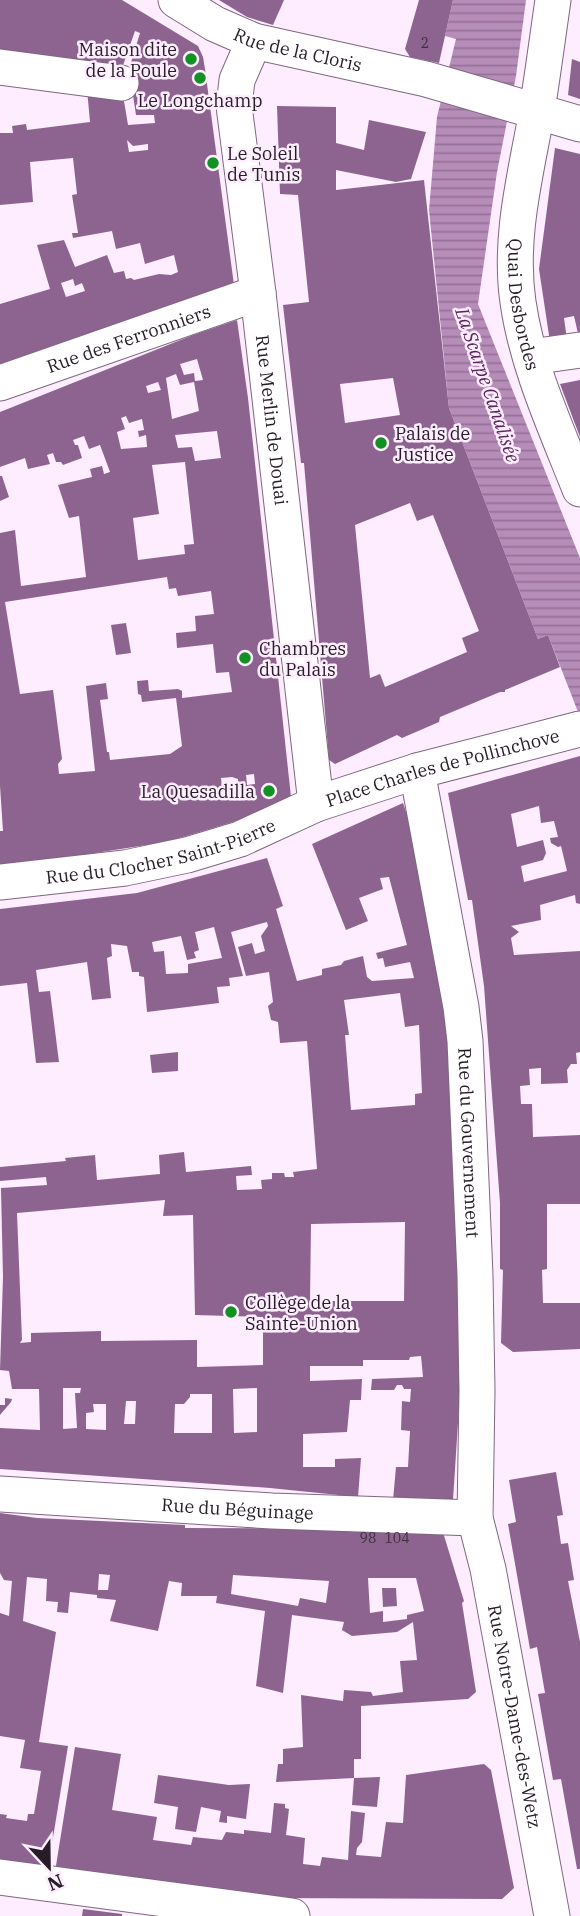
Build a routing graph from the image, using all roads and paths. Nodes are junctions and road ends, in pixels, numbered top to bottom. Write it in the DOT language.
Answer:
graph roads {
  1 [pos="176,0"];
  2 [pos="553,0"];
  3 [pos="254,41"];
  4 [pos="0,67"];
  5 [pos="121,83"];
  6 [pos="524,109"];
  7 [pos="580,124"];
  8 [pos="258,293"];
  9 [pos="580,350"];
  10 [pos="531,357"];
  11 [pos="0,383"];
  12 [pos="580,489"];
  13 [pos="576,730"];
  14 [pos="417,771"];
  15 [pos="316,804"];
  16 [pos="0,882"];
  17 [pos="0,1494"];
  18 [pos="475,1518"];
  19 [pos="0,1877"];
  20 [pos="292,1916"];
  21 [pos="552,1916"];
  1 -- 3 [label="street, Rue de la Cloris"];
  2 -- 6 [label="street, Quai Desbordes"];
  3 -- 6 [label="street, Rue de la Cloris"];
  3 -- 8 [label="street, Rue Merlin de Douai"];
  4 -- 5 [label="street"];
  6 -- 7 [label="street, Rue de la Cloris"];
  6 -- 10 [label="street, Quai Desbordes"];
  8 -- 11 [label="street, Rue des Ferronniers"];
  8 -- 15 [label="street, Rue Merlin de Douai"];
  9 -- 10 [label="street"];
  10 -- 12 [label="street, Quai Desbordes"];
  13 -- 14 [label="street, Place Charles de Pollinchove"];
  14 -- 15 [label="street, Place Charles de Pollinchove"];
  14 -- 18 [label="street, Rue du Gouvernement"];
  15 -- 16 [label="street, Rue du Clocher Saint-Pierre"];
  17 -- 18 [label="street, Rue du Béguinage"];
  18 -- 21 [label="street, Rue Notre-Dame-des-Wetz"];
  19 -- 20 [label="street"];
}
